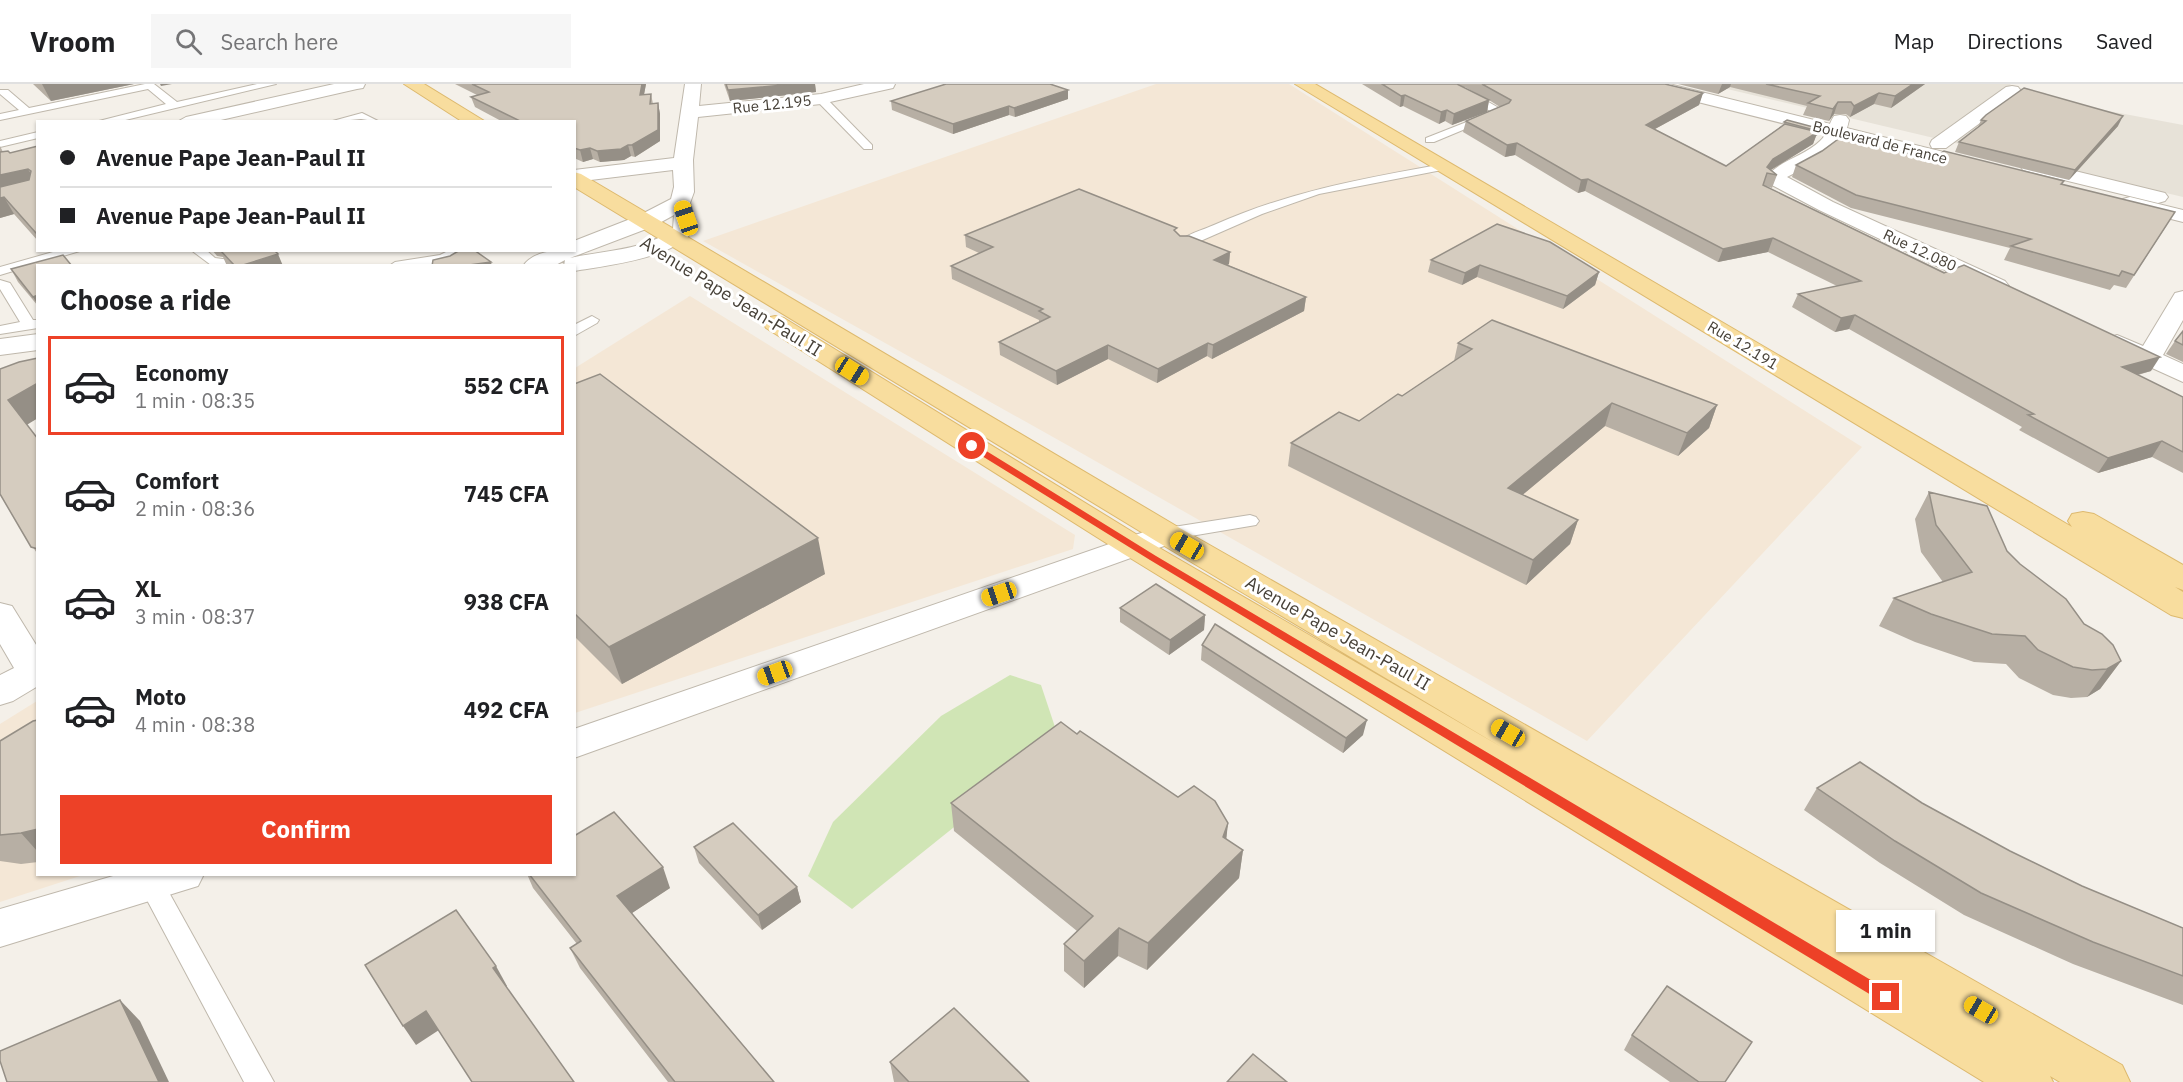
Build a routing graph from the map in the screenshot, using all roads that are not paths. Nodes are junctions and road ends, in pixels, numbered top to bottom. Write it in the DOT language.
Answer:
graph roads {
  1 [pos="271,84"];
  2 [pos="357,84"];
  3 [pos="412,84"];
  4 [pos="693,84"];
  5 [pos="887,84"];
  6 [pos="1303,84"];
  7 [pos="1332,84"];
  8 [pos="1648,84"];
  9 [pos="1690,84"];
  10 [pos="394,89"];
  11 [pos="1460,91"];
  12 [pos="2012,91"];
  13 [pos="4,92"];
  14 [pos="160,94"];
  15 [pos="821,99"];
  16 [pos="174,105"];
  17 [pos="26,111"];
  18 [pos="691,112"];
  19 [pos="0,117"];
  20 [pos="41,120"];
  21 [pos="109,120"];
  22 [pos="195,120"];
  23 [pos="343,120"];
  24 [pos="371,120"];
  25 [pos="445,120"];
  26 [pos="474,120"];
  27 [pos="36,121"];
  28 [pos="1840,126"];
  29 [pos="0,129"];
  30 [pos="36,135"];
  31 [pos="1430,140"];
  32 [pos="0,144"];
  33 [pos="1939,144"];
  34 [pos="868,147"];
  35 [pos="28,157"];
  36 [pos="0,163"];
  37 [pos="682,163"];
  38 [pos="2004,166"];
  39 [pos="1443,167"];
  40 [pos="576,177"];
  41 [pos="576,179"];
  42 [pos="576,200"];
  43 [pos="680,203"];
  44 [pos="2183,203"];
  45 [pos="2183,216"];
  46 [pos="649,234"];
  47 [pos="1184,243"];
  48 [pos="576,249"];
  49 [pos="70,252"];
  50 [pos="200,252"];
  51 [pos="458,252"];
  52 [pos="566,252"];
  53 [pos="232,264"];
  54 [pos="407,264"];
  55 [pos="538,264"];
  56 [pos="576,264"];
  57 [pos="0,271"];
  58 [pos="0,284"];
  59 [pos="2020,297"];
  60 [pos="2183,298"];
  61 [pos="592,320"];
  62 [pos="576,331"];
  63 [pos="2095,332"];
  64 [pos="17,338"];
  65 [pos="2149,358"];
  66 [pos="2183,374"];
  67 [pos="1250,521"];
  68 [pos="1167,534"];
  69 [pos="1133,546"];
  70 [pos="2183,579"];
  71 [pos="2183,607"];
  72 [pos="0,614"];
  73 [pos="36,671"];
  74 [pos="0,692"];
  75 [pos="576,743"];
  76 [pos="167,880"];
  77 [pos="0,928"];
  78 [pos="259,1082"];
  79 [pos="2028,1082"];
  80 [pos="2105,1082"];
  1 -- 16 [label="lane"];
  2 -- 22 [label="street"];
  3 -- 26 [label="main road"];
  4 -- 18 [label="street"];
  5 -- 15 [label="street, Rue 12.195"];
  6 -- 39 [label="main road, Rue 12.191"];
  7 -- 31 [label="main road, Rue 12.191"];
  8 -- 28 [label="street, Boulevard de France"];
  9 -- 28 [label="street, Boulevard de France"];
  10 -- 25 [label="main road"];
  11 -- 31 [label="lane"];
  12 -- 33 [label="street"];
  13 -- 17 [label="lane"];
  14 -- 16 [label="lane"];
  14 -- 17 [label="lane"];
  14 -- 20 [label="lane"];
  15 -- 18 [label="street, Rue 12.195"];
  15 -- 34 [label="lane"];
  16 -- 21 [label="lane"];
  17 -- 19 [label="lane"];
  18 -- 37 [label="street"];
  23 -- 24 [label="lane"];
  27 -- 29 [label="lane"];
  28 -- 33 [label="street, Boulevard de France"];
  28 -- 38 [label="street, Boulevard de France"];
  28 -- 59 [label="street, Rue 12.080"];
  30 -- 32 [label="lane"];
  31 -- 70 [label="main road, Rue 12.191"];
  33 -- 38 [label="street, Boulevard de France"];
  35 -- 36 [label="street"];
  37 -- 40 [label="street"];
  37 -- 43 [label="street"];
  38 -- 44 [label="street, Boulevard de France"];
  38 -- 45 [label="street, Boulevard de France"];
  39 -- 47 [label="lane"];
  39 -- 71 [label="main road, Rue 12.191"];
  41 -- 46 [label="main road, Avenue Pape Jean-Paul II"];
  42 -- 46 [label="main road, Avenue Pape Jean-Paul II"];
  43 -- 46 [label="street"];
  43 -- 46 [label="street"];
  46 -- 48 [label="street"];
  46 -- 56 [label="street"];
  46 -- 68 [label="main road, Avenue Pape Jean-Paul II"];
  46 -- 69 [label="main road, Avenue Pape Jean-Paul II"];
  49 -- 57 [label="lane"];
  50 -- 53 [label="lane"];
  51 -- 54 [label="lane"];
  52 -- 55 [label="street"];
  58 -- 64 [label="lane"];
  60 -- 65 [label="street"];
  61 -- 62 [label="lane"];
  63 -- 65 [label="street"];
  65 -- 66 [label="street"];
  67 -- 68 [label="lane"];
  68 -- 69 [label="street"];
  68 -- 80 [label="main road, Avenue Pape Jean-Paul II"];
  69 -- 75 [label="street"];
  69 -- 79 [label="main road, Avenue Pape Jean-Paul II"];
  72 -- 73 [label="street"];
  73 -- 74 [label="street"];
  76 -- 77 [label="street"];
  76 -- 78 [label="lane"];
}
